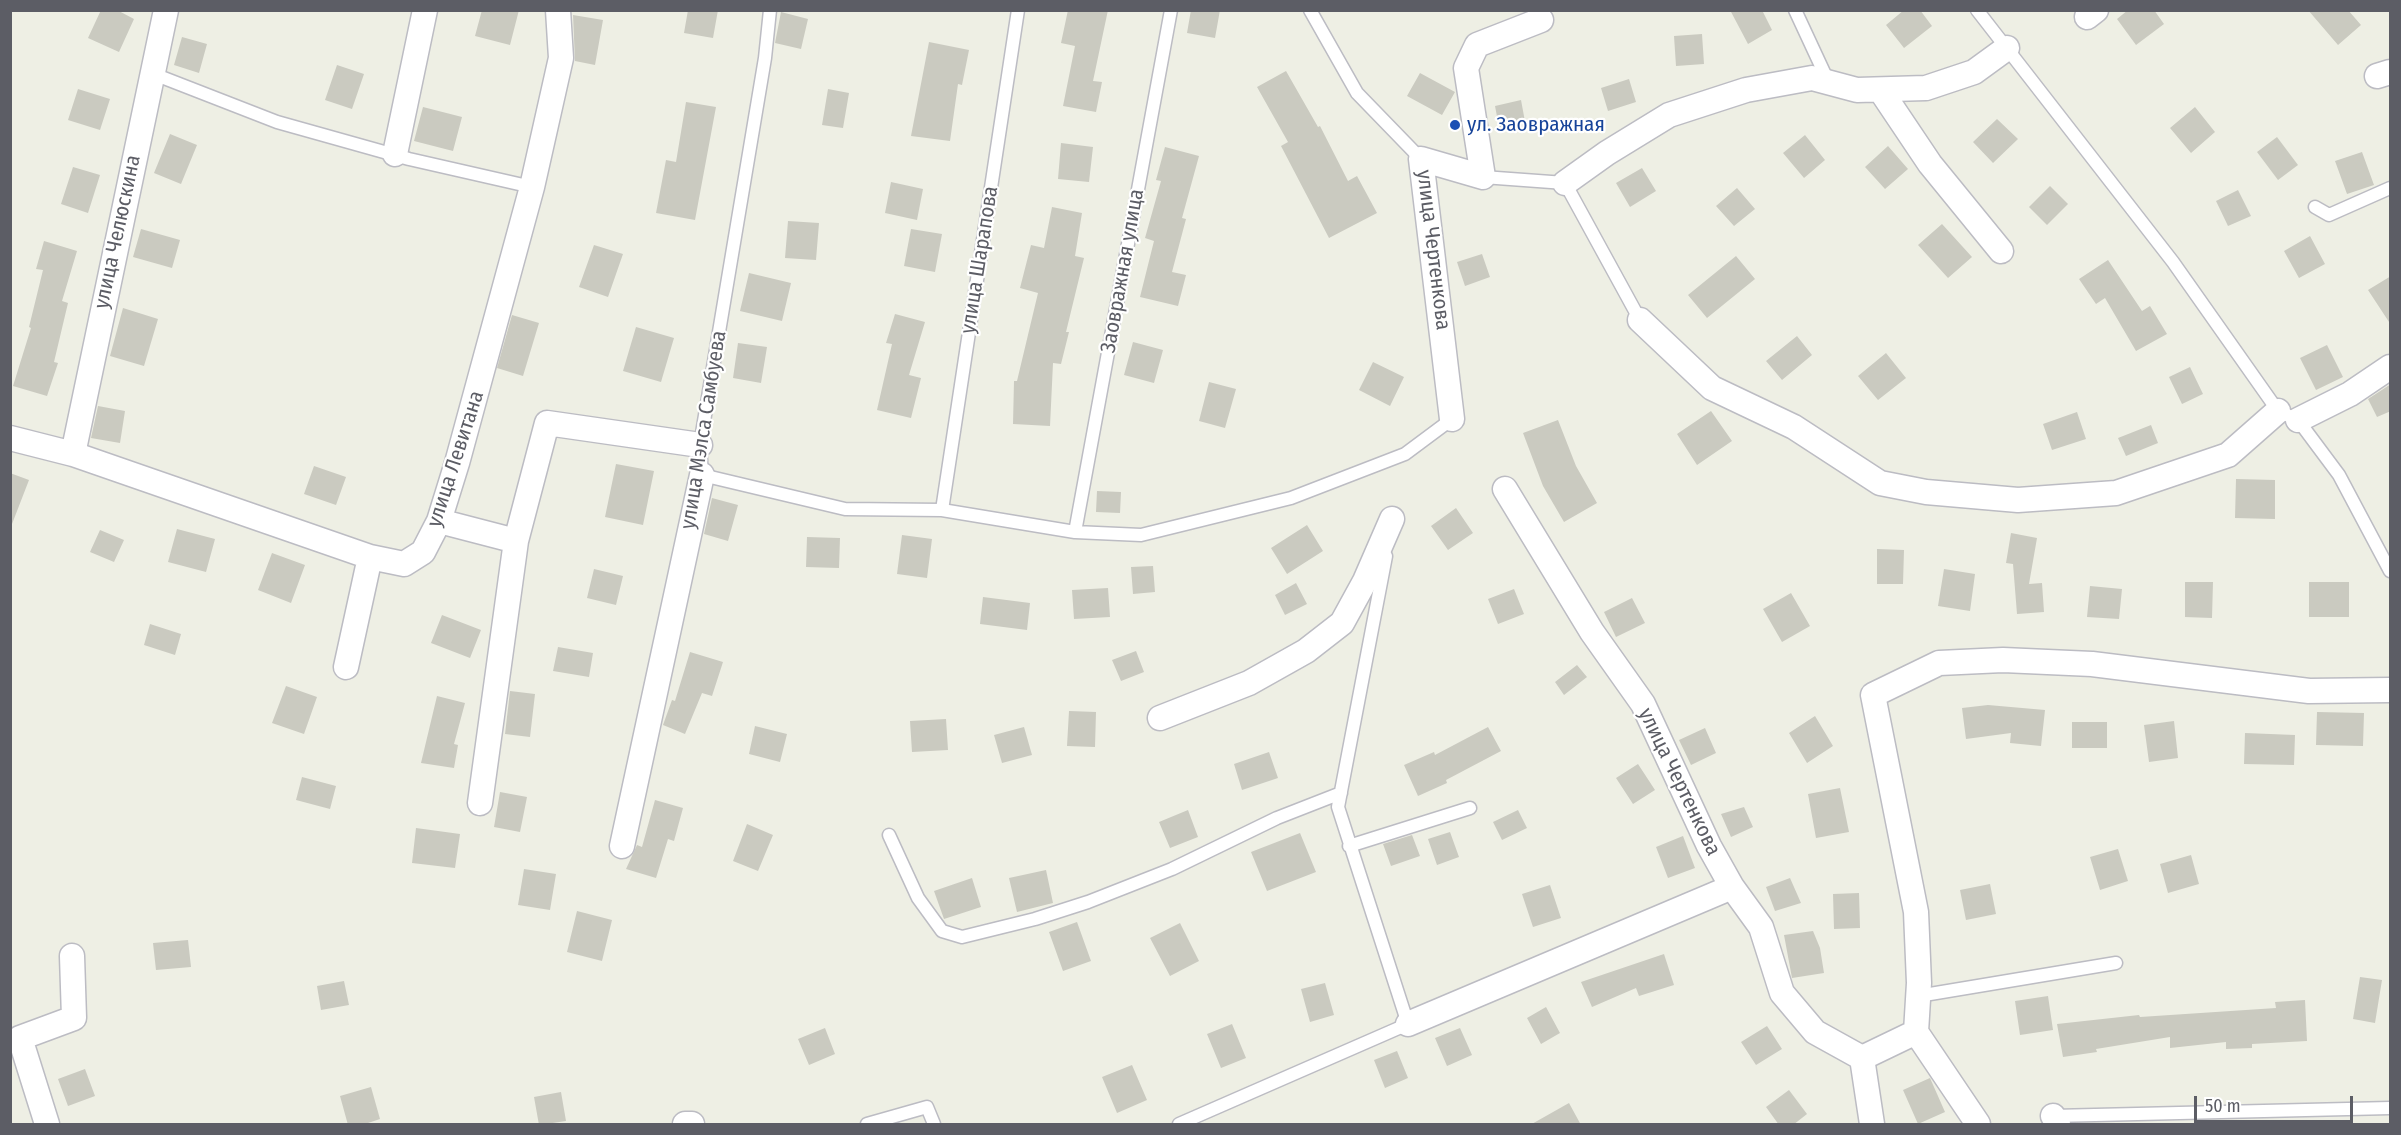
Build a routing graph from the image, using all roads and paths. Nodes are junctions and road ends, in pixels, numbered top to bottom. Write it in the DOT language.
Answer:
graph roads {
  1 [pos="166,10"];
  2 [pos="425,10"];
  3 [pos="558,10"];
  4 [pos="770,10"];
  5 [pos="1018,10"];
  6 [pos="1171,10"];
  7 [pos="1310,10"];
  8 [pos="1795,10"];
  9 [pos="1977,10"];
  10 [pos="1542,21"];
  11 [pos="2007,48"];
  12 [pos="151,73"];
  13 [pos="1829,82"];
  14 [pos="1881,92"];
  15 [pos="394,154"];
  16 [pos="1421,159"];
  17 [pos="1483,177"];
  18 [pos="1565,183"];
  19 [pos="532,187"];
  20 [pos="2389,191"];
  21 [pos="2315,207"];
  22 [pos="2001,251"];
  23 [pos="1640,320"];
  24 [pos="2391,367"];
  25 [pos="2288,416"];
  26 [pos="1452,419"];
  27 [pos="10,438"];
  28 [pos="700,445"];
  29 [pos="73,454"];
  30 [pos="702,475"];
  31 [pos="1505,489"];
  32 [pos="942,510"];
  33 [pos="1392,519"];
  34 [pos="440,521"];
  35 [pos="1075,532"];
  36 [pos="516,541"];
  37 [pos="370,557"];
  38 [pos="2391,571"];
  39 [pos="346,667"];
  40 [pos="2391,690"];
  41 [pos="1160,718"];
  42 [pos="1341,794"];
  43 [pos="480,803"];
  44 [pos="1470,808"];
  45 [pos="889,836"];
  46 [pos="622,846"];
  47 [pos="1348,846"];
  48 [pos="1732,887"];
  49 [pos="72,956"];
  50 [pos="2116,963"];
  51 [pos="1918,996"];
  52 [pos="1408,1024"];
  53 [pos="1916,1032"];
  54 [pos="1862,1058"];
  55 [pos="2391,1108"];
  56 [pos="2056,1120"];
  57 [pos="1871,1123"];
  58 [pos="47,1125"];
  59 [pos="685,1125"];
  60 [pos="692,1125"];
  61 [pos="867,1125"];
  62 [pos="934,1125"];
  63 [pos="1179,1125"];
  64 [pos="1978,1125"];
  1 -- 12 [label="street, улица Челюскина"];
  2 -- 15 [label="street"];
  3 -- 19 [label="street, улица Левитана"];
  4 -- 28 [label="lane, улица Мэлса Самбуева"];
  5 -- 32 [label="lane, улица Шарапова"];
  6 -- 35 [label="lane, Заовражная улица"];
  7 -- 16 [label="lane, улица Чертенкова"];
  8 -- 13 [label="lane"];
  9 -- 11 [label="lane"];
  10 -- 17 [label="street"];
  11 -- 14 [label="street"];
  11 -- 25 [label="lane"];
  12 -- 15 [label="lane"];
  12 -- 29 [label="street, улица Челюскина"];
  13 -- 14 [label="street"];
  13 -- 18 [label="street"];
  14 -- 22 [label="street"];
  15 -- 19 [label="lane"];
  16 -- 17 [label="street"];
  16 -- 26 [label="street, улица Чертенкова"];
  17 -- 18 [label="lane"];
  18 -- 23 [label="lane"];
  19 -- 34 [label="street, улица Левитана"];
  20 -- 21 [label="lane"];
  23 -- 25 [label="street"];
  24 -- 25 [label="street"];
  25 -- 38 [label="lane"];
  26 -- 35 [label="lane"];
  27 -- 29 [label="street, улица Левитана"];
  28 -- 30 [label="lane, улица Мэлса Самбуева"];
  28 -- 36 [label="street"];
  29 -- 37 [label="street, улица Левитана"];
  30 -- 32 [label="lane"];
  30 -- 46 [label="street, улица Мэлса Самбуева"];
  31 -- 48 [label="street, улица Чертенкова"];
  32 -- 35 [label="lane"];
  33 -- 41 [label="street"];
  33 -- 42 [label="lane"];
  34 -- 36 [label="street"];
  34 -- 37 [label="street, улица Левитана"];
  36 -- 43 [label="street"];
  37 -- 39 [label="street"];
  40 -- 51 [label="street"];
  42 -- 45 [label="lane"];
  42 -- 47 [label="lane"];
  44 -- 47 [label="lane"];
  47 -- 52 [label="lane"];
  48 -- 52 [label="street"];
  48 -- 54 [label="street, улица Чертенкова"];
  49 -- 58 [label="street"];
  50 -- 51 [label="lane"];
  51 -- 53 [label="street"];
  52 -- 63 [label="lane"];
  53 -- 54 [label="street"];
  53 -- 64 [label="street"];
  54 -- 57 [label="street"];
  55 -- 56 [label="lane"];
  59 -- 60 [label="street"];
  61 -- 62 [label="lane"];
}
